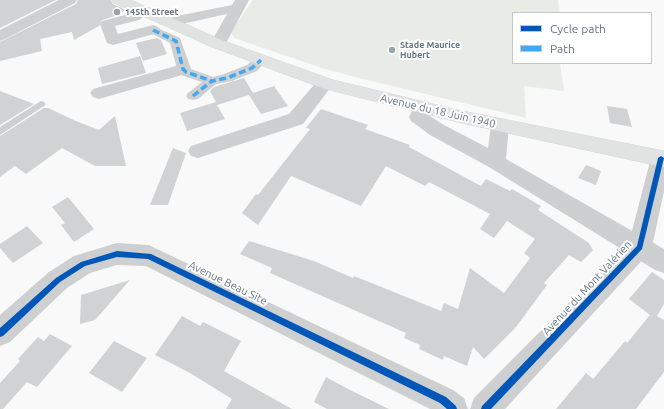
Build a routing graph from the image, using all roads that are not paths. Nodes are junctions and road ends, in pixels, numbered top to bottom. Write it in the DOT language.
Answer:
graph roads {
  1 [pos="70,0"];
  2 [pos="119,0"];
  3 [pos="240,4"];
  4 [pos="143,11"];
  5 [pos="172,23"];
  6 [pos="153,30"];
  7 [pos="0,36"];
  8 [pos="218,44"];
  9 [pos="261,60"];
  10 [pos="183,69"];
  11 [pos="212,81"];
  12 [pos="325,83"];
  13 [pos="99,93"];
  14 [pos="193,96"];
  15 [pos="41,104"];
  16 [pos="422,108"];
  17 [pos="500,125"];
  18 [pos="0,132"];
  19 [pos="198,151"];
  20 [pos="662,158"];
  21 [pos="496,162"];
  22 [pos="640,247"];
  23 [pos="664,262"];
  24 [pos="0,333"];
  25 [pos="453,409"];
  26 [pos="485,409"];
  1 -- 7 [label="street"];
  2 -- 4 [label="main road, Avenue du 18 Juin 1940"];
  3 -- 5 [label="street"];
  3 -- 8 [label="street"];
  4 -- 5 [label="main road, Avenue du 18 Juin 1940"];
  4 -- 6 [label="street"];
  5 -- 8 [label="main road, Avenue du 18 Juin 1940"];
  6 -- 10 [label="street"];
  8 -- 9 [label="main road, Avenue du 18 Juin 1940"];
  9 -- 11 [label="street"];
  9 -- 12 [label="main road, Avenue du 18 Juin 1940"];
  10 -- 11 [label="street"];
  10 -- 13 [label="street"];
  11 -- 14 [label="street"];
  12 -- 16 [label="main road, Avenue du 18 Juin 1940"];
  12 -- 19 [label="street"];
  15 -- 18 [label="lane"];
  16 -- 17 [label="main road, Avenue du 18 Juin 1940"];
  16 -- 21 [label="street"];
  17 -- 20 [label="main road, Avenue du 18 Juin 1940"];
  17 -- 21 [label="street"];
  20 -- 22 [label="street, Avenue du Mont Valérien"];
  21 -- 22 [label="street"];
  22 -- 23 [label="street"];
  22 -- 26 [label="street, Avenue du Mont Valérien"];
  24 -- 25 [label="street, Avenue Beau Site"];
}
